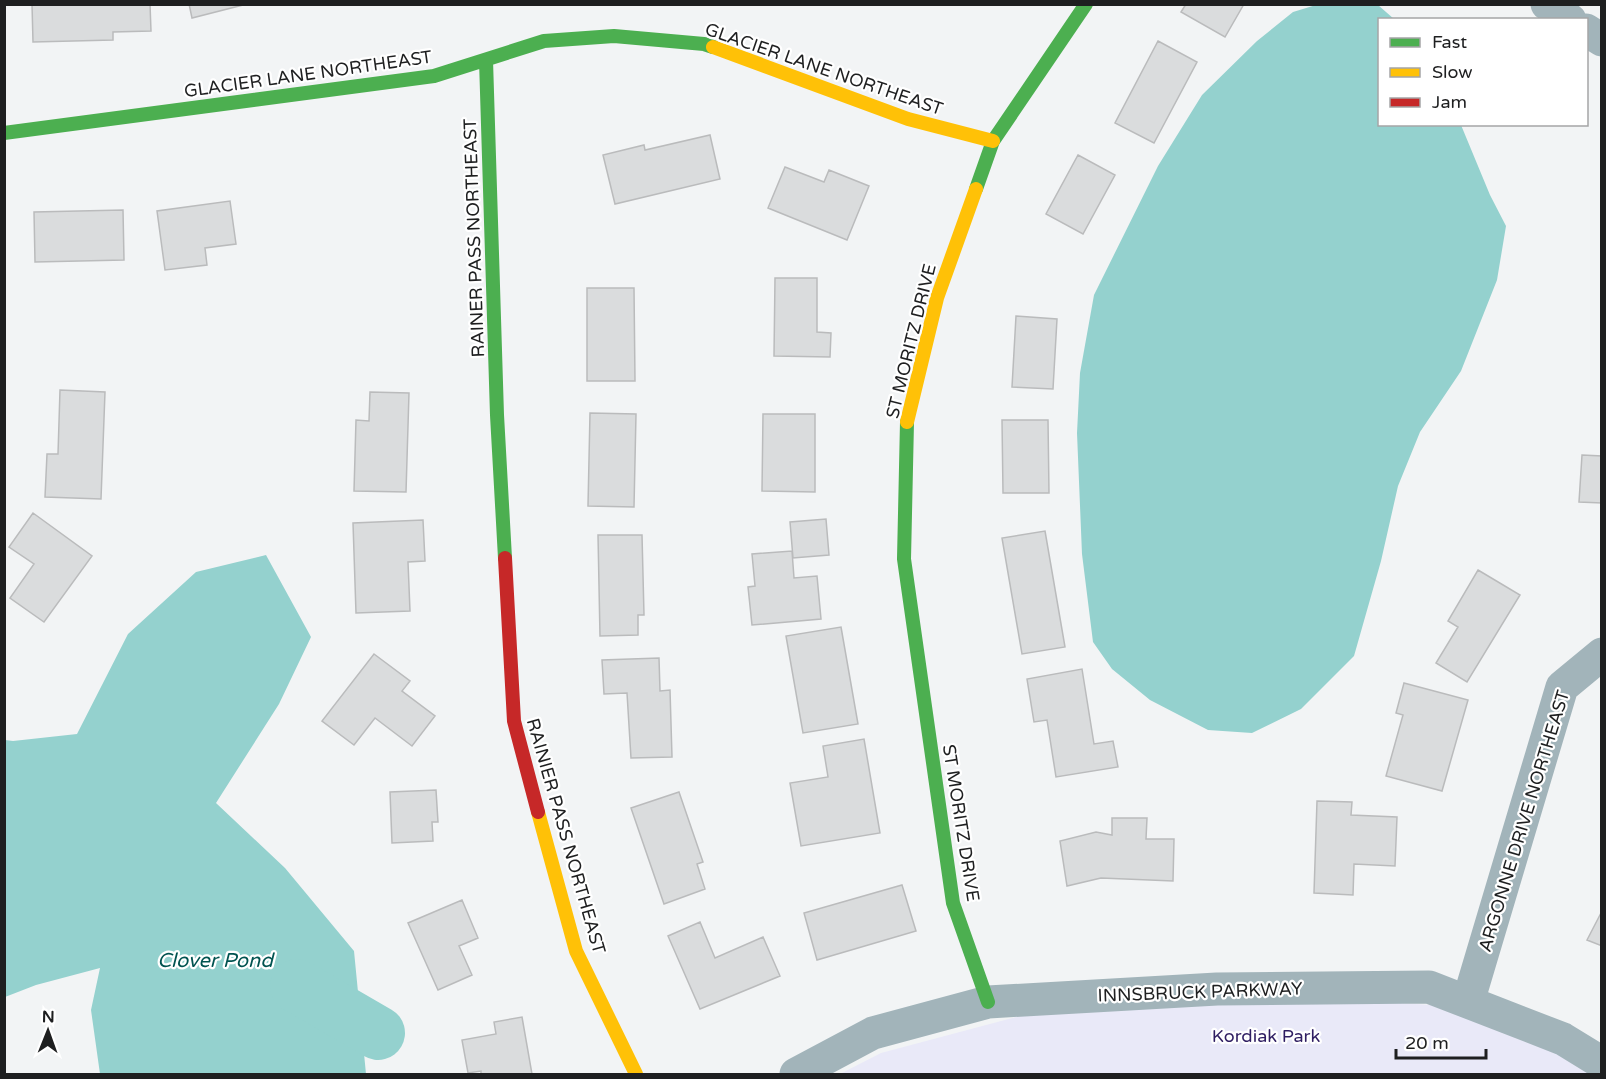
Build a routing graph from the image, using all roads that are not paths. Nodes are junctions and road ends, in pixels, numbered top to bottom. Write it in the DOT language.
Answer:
graph roads {
  1 [pos="1086,4"];
  2 [pos="1547,4"];
  3 [pos="1567,18"];
  4 [pos="1588,31"];
  5 [pos="1602,40"];
  6 [pos="486,60"];
  7 [pos="4,133"];
  8 [pos="993,141"];
  9 [pos="497,415"];
  10 [pos="1602,654"];
  11 [pos="988,1002"];
  12 [pos="1468,1002"];
  13 [pos="1602,1062"];
  14 [pos="636,1074"];
  15 [pos="796,1074"];
  1 -- 8 [label="street, ST MORITZ DRIVE"];
  2 -- 3 [label="street"];
  4 -- 5 [label="street"];
  6 -- 7 [label="street, GLACIER LANE NORTHEAST"];
  6 -- 8 [label="street, GLACIER LANE NORTHEAST"];
  6 -- 9 [label="street, RAINER PASS NORTHEAST"];
  8 -- 11 [label="street, ST MORITZ DRIVE"];
  9 -- 14 [label="street, RAINIER PASS NORTHEAST"];
  10 -- 12 [label="street, ARGONNE DRIVE NORTHEAST"];
  11 -- 12 [label="street, INNSBRUCK PARKWAY"];
  11 -- 15 [label="street, INNSBRUCK PARKWAY"];
  12 -- 13 [label="street, INNSBRUCK PARKWAY"];
}
